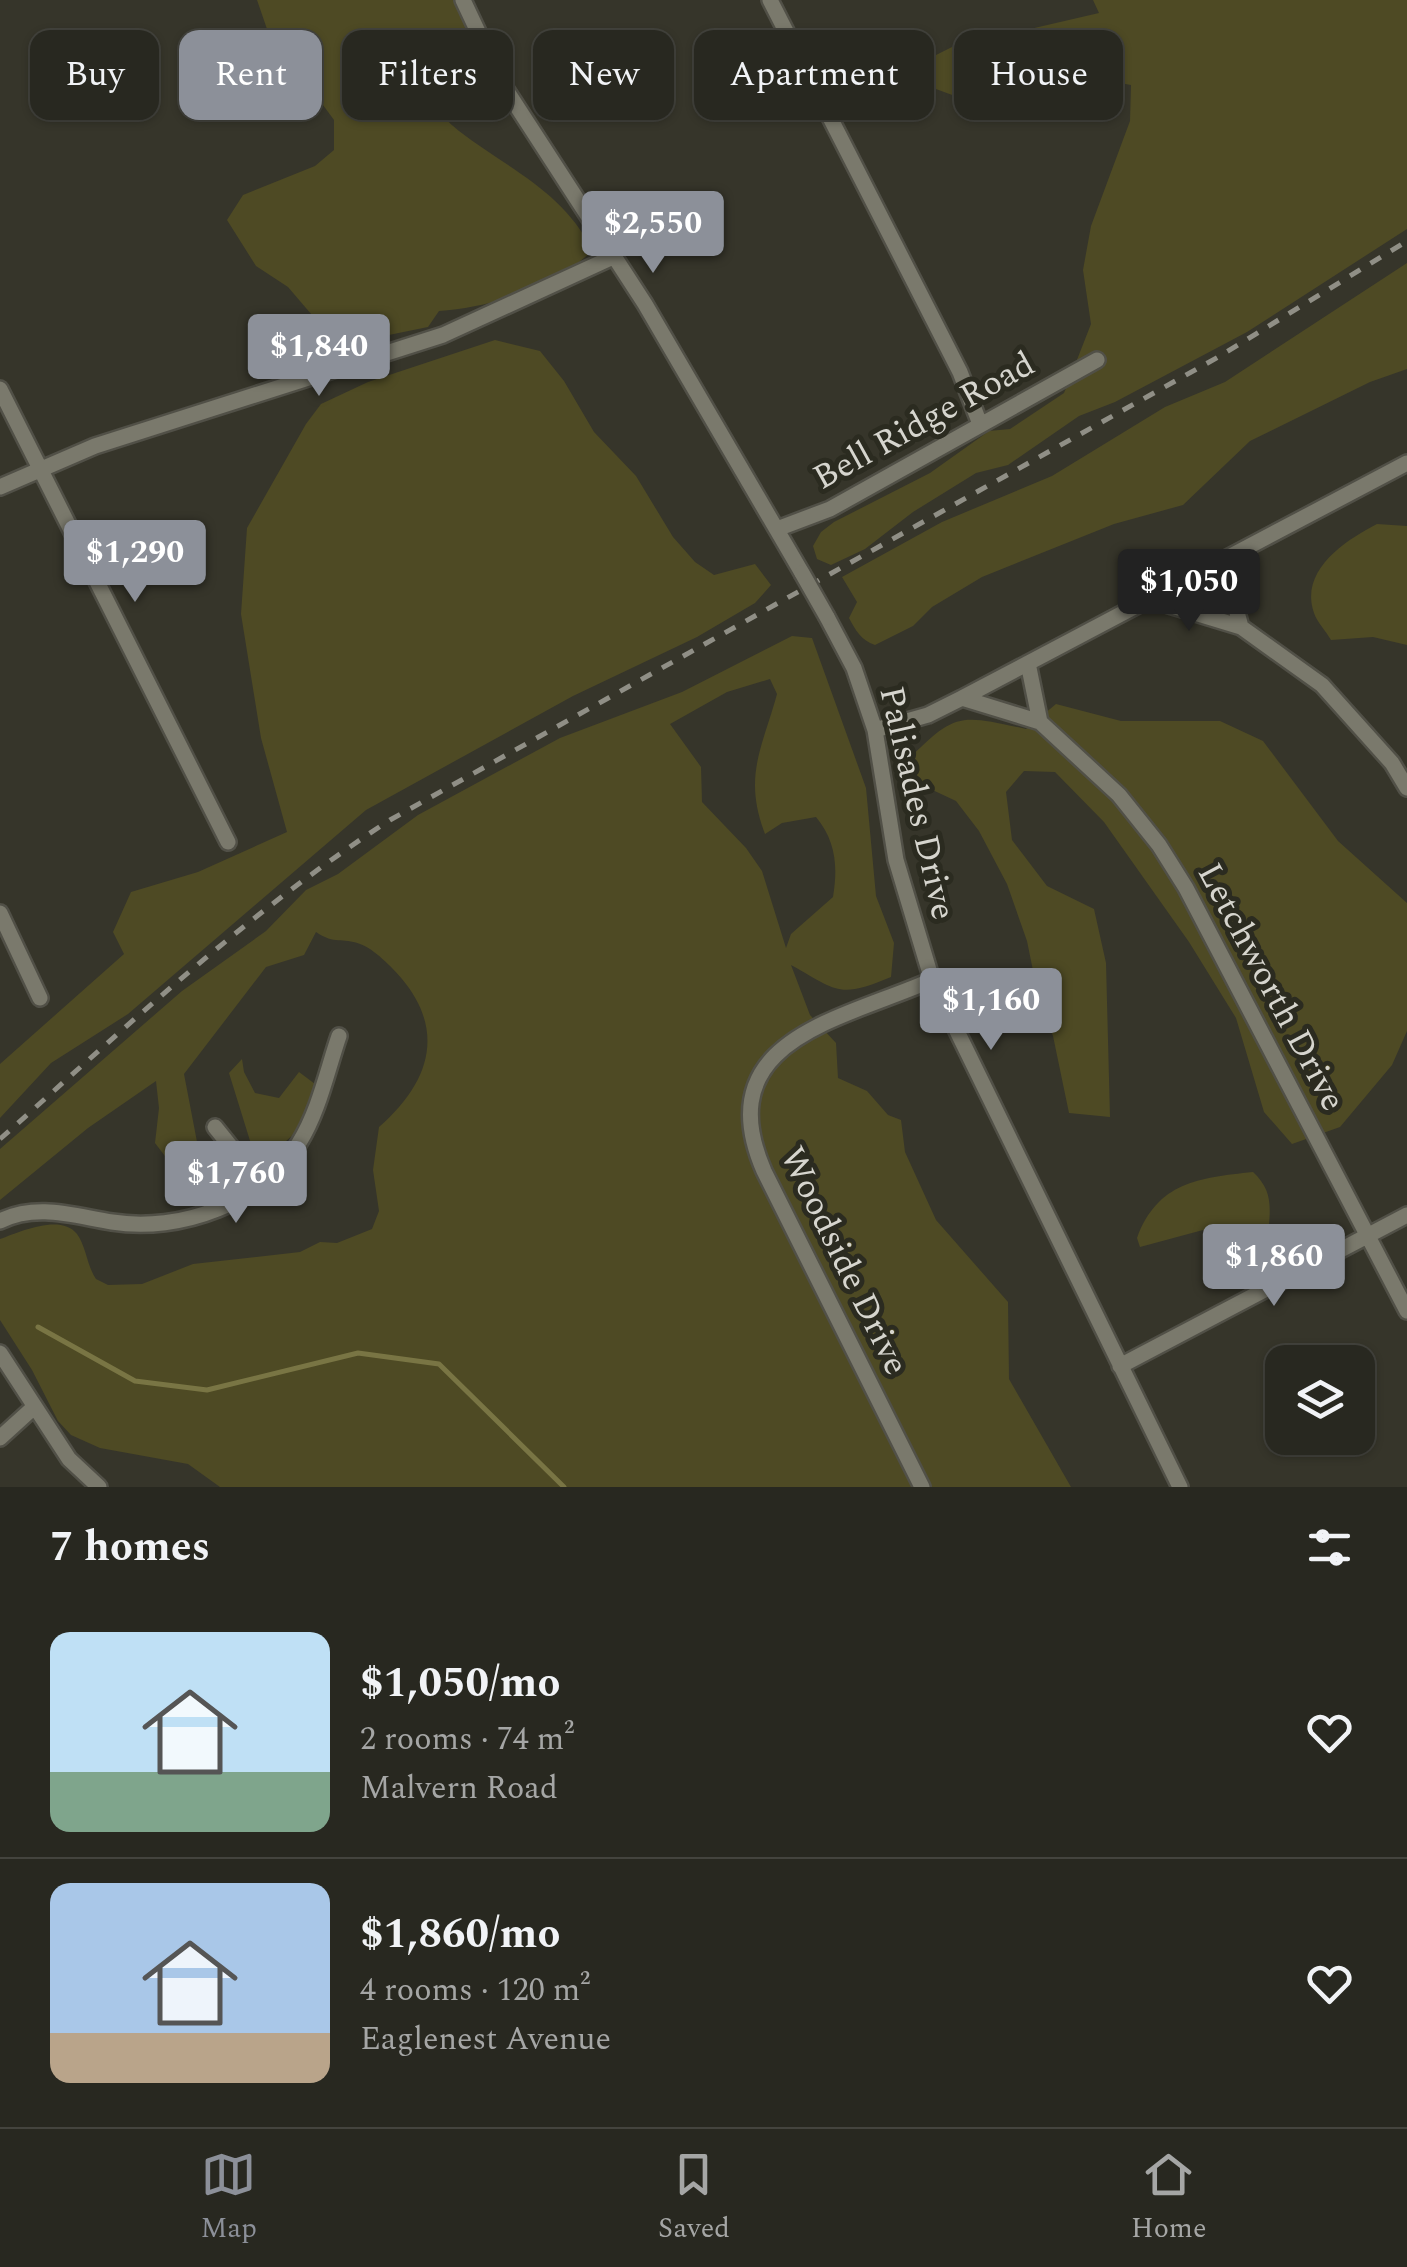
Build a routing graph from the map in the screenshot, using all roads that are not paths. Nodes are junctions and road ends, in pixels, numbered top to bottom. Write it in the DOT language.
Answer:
graph roads {
  1 [pos="463,0"];
  2 [pos="770,0"];
  3 [pos="614,257"];
  4 [pos="1097,360"];
  5 [pos="0,389"];
  6 [pos="980,424"];
  7 [pos="1407,463"];
  8 [pos="40,467"];
  9 [pos="0,487"];
  10 [pos="777,529"];
  11 [pos="1222,560"];
  12 [pos="1149,599"];
  13 [pos="1242,626"];
  14 [pos="1028,663"];
  15 [pos="962,698"];
  16 [pos="1040,722"];
  17 [pos="875,730"];
  18 [pos="1407,788"];
  19 [pos="228,842"];
  20 [pos="0,913"];
  21 [pos="932,980"];
  22 [pos="40,998"];
  23 [pos="339,1036"];
  24 [pos="214,1127"];
  25 [pos="260,1183"];
  26 [pos="1407,1215"];
  27 [pos="0,1220"];
  28 [pos="1368,1235"];
  29 [pos="1407,1311"];
  30 [pos="0,1353"];
  31 [pos="1120,1366"];
  32 [pos="33,1408"];
  33 [pos="0,1438"];
  34 [pos="99,1487"];
  35 [pos="922,1487"];
  36 [pos="1180,1487"];
  1 -- 3 [label="street, Palisades Drive"];
  2 -- 6 [label="street"];
  3 -- 8 [label="street"];
  3 -- 10 [label="street, Palisades Drive"];
  4 -- 6 [label="street, Bell Ridge Road"];
  5 -- 8 [label="street"];
  6 -- 10 [label="street, Bell Ridge Road"];
  7 -- 11 [label="street"];
  8 -- 9 [label="street"];
  8 -- 19 [label="street"];
  10 -- 17 [label="street, Palisades Drive, bridge"];
  11 -- 12 [label="street"];
  11 -- 13 [label="street"];
  12 -- 13 [label="street"];
  12 -- 14 [label="street"];
  13 -- 18 [label="street"];
  14 -- 15 [label="street"];
  14 -- 16 [label="street"];
  15 -- 16 [label="street, Letchworth Drive"];
  15 -- 17 [label="street"];
  16 -- 28 [label="street, Letchworth Drive"];
  17 -- 21 [label="street, Palisades Drive"];
  20 -- 22 [label="street"];
  21 -- 31 [label="street, Palisades Drive"];
  21 -- 35 [label="street, Woodside Drive"];
  23 -- 25 [label="street"];
  24 -- 25 [label="street"];
  25 -- 27 [label="street"];
  26 -- 28 [label="street"];
  28 -- 29 [label="street, Letchworth Drive"];
  28 -- 31 [label="street"];
  30 -- 32 [label="street"];
  31 -- 36 [label="street, Palisades Drive"];
  32 -- 33 [label="street"];
  32 -- 34 [label="street"];
}
